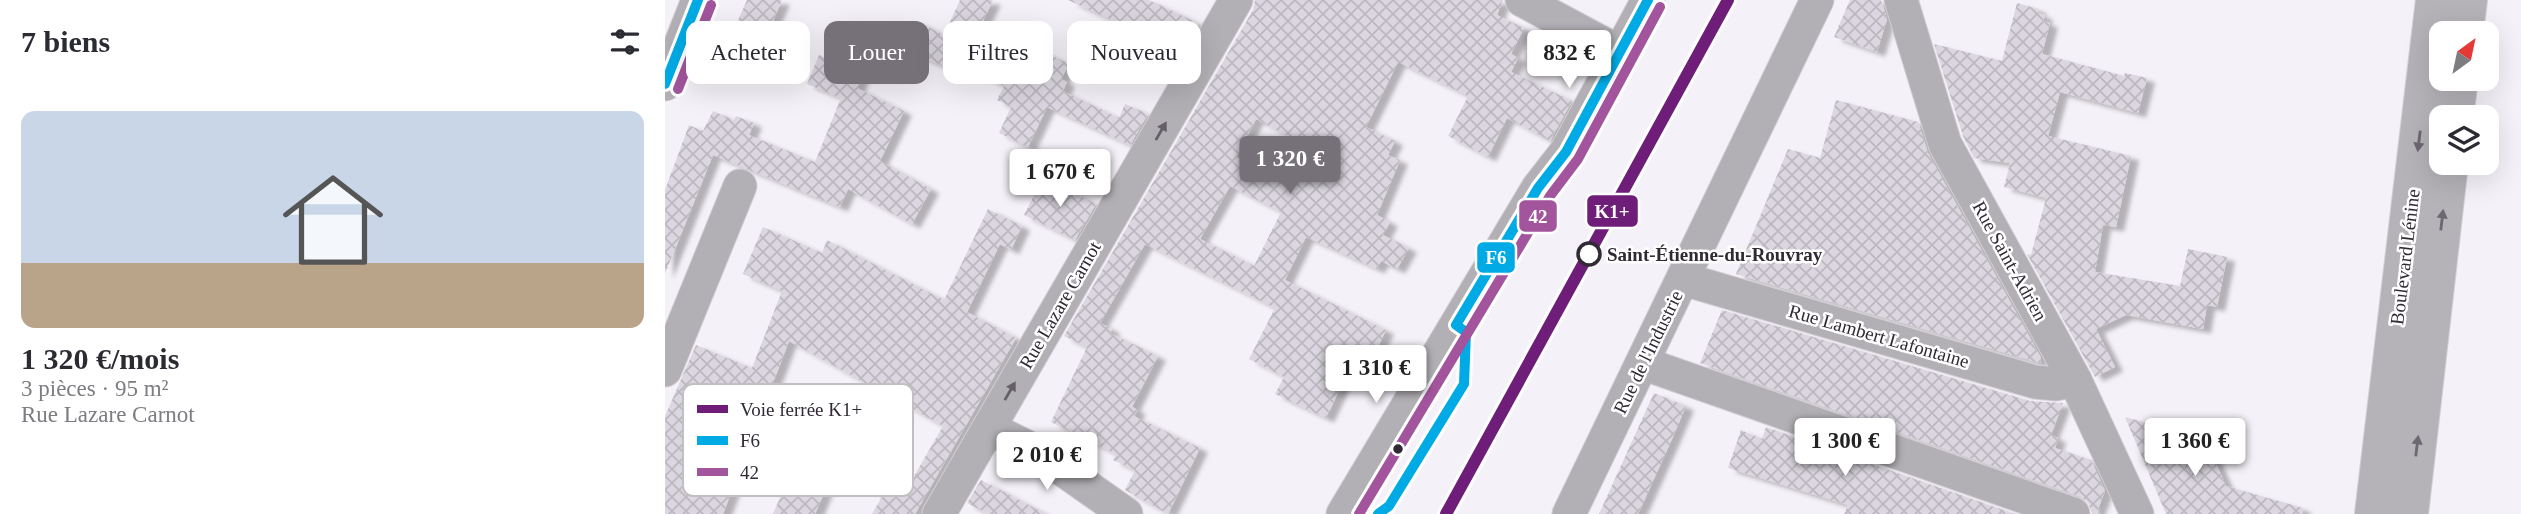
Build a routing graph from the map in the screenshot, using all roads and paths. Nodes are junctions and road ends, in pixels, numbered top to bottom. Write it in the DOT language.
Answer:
graph roads {
  1 [pos="698,0"];
  2 [pos="1236,0"];
  3 [pos="1523,0"];
  4 [pos="1648,0"];
  5 [pos="1817,0"];
  6 [pos="1901,0"];
  7 [pos="2435,0"];
  8 [pos="2468,0"];
  9 [pos="2465,21"];
  10 [pos="1619,52"];
  11 [pos="665,83"];
  12 [pos="2448,175"];
  13 [pos="740,186"];
  14 [pos="1683,279"];
  15 [pos="1642,363"];
  16 [pos="665,370"];
  17 [pos="2075,380"];
  18 [pos="989,428"];
  19 [pos="939,514"];
  20 [pos="1126,514"];
  21 [pos="1343,514"];
  22 [pos="1569,514"];
  23 [pos="2073,514"];
  24 [pos="2137,514"];
  25 [pos="2374,514"];
  26 [pos="2409,514"];
  1 -- 11 [label="street"];
  18 -- 2 [label="street, Rue Lazare Carnot, one-way"];
  3 -- 10 [label="street"];
  4 -- 10 [label="street"];
  5 -- 14 [label="street, Rue de l'Industrie"];
  6 -- 17 [label="street, Rue Saint-Adrien"];
  7 -- 25 [label="main road, Boulevard Lénine, one-way"];
  8 -- 9 [label="main road"];
  10 -- 21 [label="street"];
  26 -- 12 [label="main road, Boulevard Lénine, one-way"];
  13 -- 16 [label="street"];
  14 -- 15 [label="street, Rue de l'Industrie"];
  14 -- 17 [label="street, Rue Lambert Lafontaine"];
  15 -- 22 [label="street, Rue de l'Industrie"];
  15 -- 23 [label="street"];
  17 -- 24 [label="street, Rue Saint-Adrien"];
  18 -- 19 [label="street, Rue Lazare Carnot"];
  18 -- 20 [label="street"];
}
